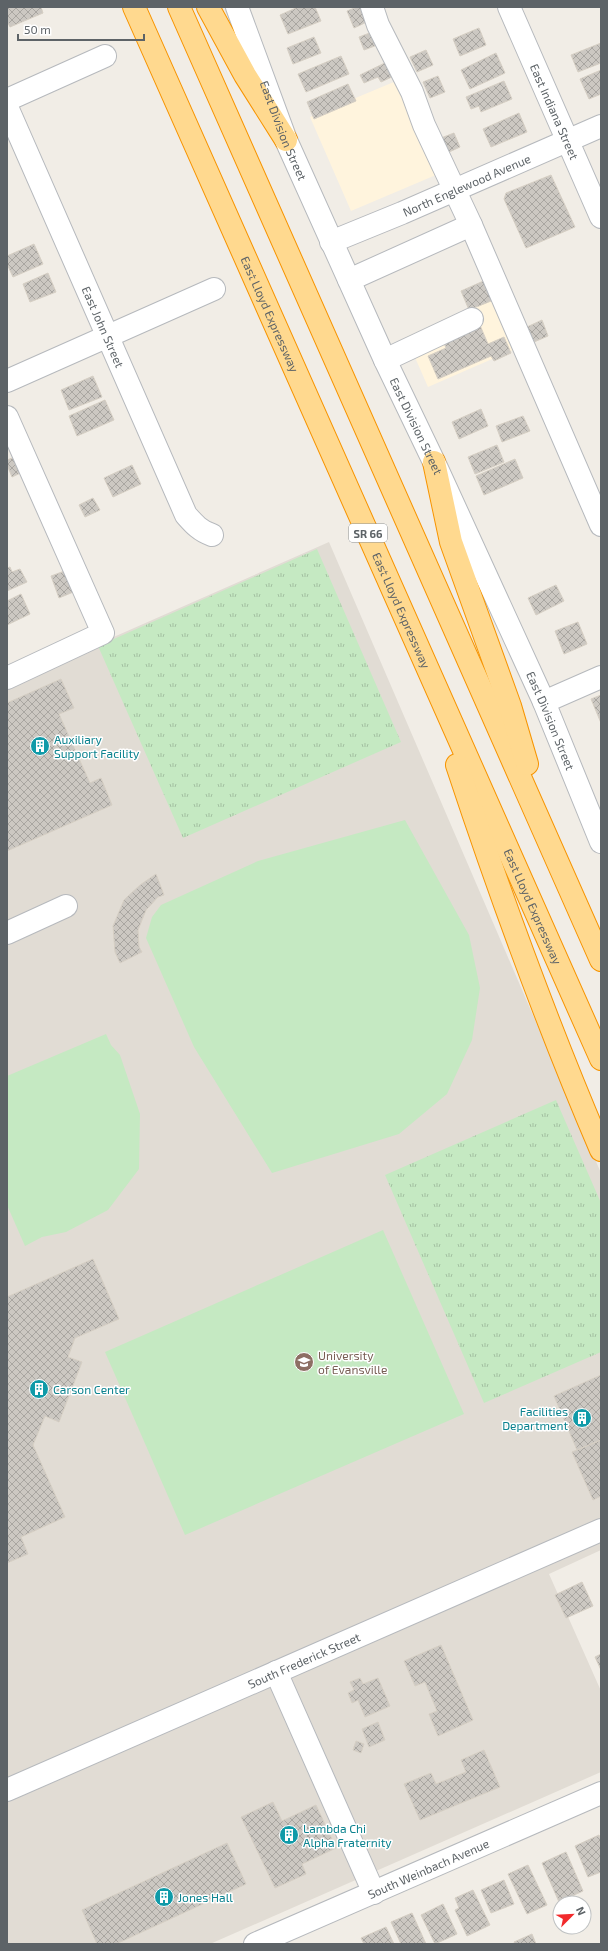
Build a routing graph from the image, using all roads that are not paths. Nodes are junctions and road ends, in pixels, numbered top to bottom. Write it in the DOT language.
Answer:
graph roads {
  1 [pos="134,7"];
  2 [pos="179,7"];
  3 [pos="208,7"];
  4 [pos="238,7"];
  5 [pos="372,7"];
  6 [pos="509,7"];
  7 [pos="105,56"];
  8 [pos="7,100"];
  9 [pos="7,107"];
  10 [pos="601,126"];
  11 [pos="286,140"];
  12 [pos="567,141"];
  13 [pos="454,190"];
  14 [pos="601,216"];
  15 [pos="471,225"];
  16 [pos="331,242"];
  17 [pos="348,280"];
  18 [pos="214,289"];
  19 [pos="472,319"];
  20 [pos="107,336"];
  21 [pos="385,360"];
  22 [pos="7,381"];
  23 [pos="7,417"];
  24 [pos="434,462"];
  25 [pos="601,525"];
  26 [pos="212,535"];
  27 [pos="419,648"];
  28 [pos="601,677"];
  29 [pos="7,678"];
  30 [pos="544,702"];
  31 [pos="601,842"];
  32 [pos="550,844"];
  33 [pos="66,906"];
  34 [pos="7,934"];
  35 [pos="601,960"];
  36 [pos="601,1059"];
  37 [pos="601,1150"];
  38 [pos="601,1530"];
  39 [pos="276,1672"];
  40 [pos="7,1790"];
  41 [pos="601,1793"];
  42 [pos="374,1893"];
  43 [pos="255,1944"];
  1 -- 27 [label="highway, East Lloyd Expressway / SR 66"];
  2 -- 32 [label="highway"];
  3 -- 11 [label="highway"];
  4 -- 11 [label="street, East Division Street"];
  5 -- 13 [label="street"];
  6 -- 12 [label="street, East Indiana Street"];
  7 -- 8 [label="street"];
  9 -- 20 [label="street, East John Street"];
  10 -- 12 [label="street, North Englewood Avenue"];
  11 -- 16 [label="street, East Division Street"];
  12 -- 13 [label="street, North Englewood Avenue"];
  12 -- 14 [label="street, East Indiana Street"];
  13 -- 15 [label="street"];
  13 -- 16 [label="street, North Englewood Avenue"];
  15 -- 17 [label="street"];
  15 -- 25 [label="street"];
  16 -- 17 [label="street, East Division Street"];
  17 -- 21 [label="street, East Division Street"];
  18 -- 20 [label="street"];
  19 -- 21 [label="street"];
  20 -- 22 [label="street"];
  20 -- 26 [label="street, East John Street"];
  21 -- 24 [label="street, East Division Street"];
  23 -- 29 [label="street"];
  24 -- 30 [label="street, East Division Street"];
  24 -- 32 [label="highway"];
  27 -- 36 [label="highway, East Lloyd Expressway / SR 66"];
  27 -- 37 [label="highway"];
  28 -- 30 [label="street"];
  30 -- 31 [label="street, East Division Street"];
  32 -- 35 [label="highway"];
  33 -- 34 [label="street"];
  38 -- 39 [label="street, South Frederick Street"];
  39 -- 40 [label="street, South Frederick Street"];
  39 -- 42 [label="street"];
  41 -- 42 [label="street, South Weinbach Avenue"];
  42 -- 43 [label="street, South Weinbach Avenue"];
}
